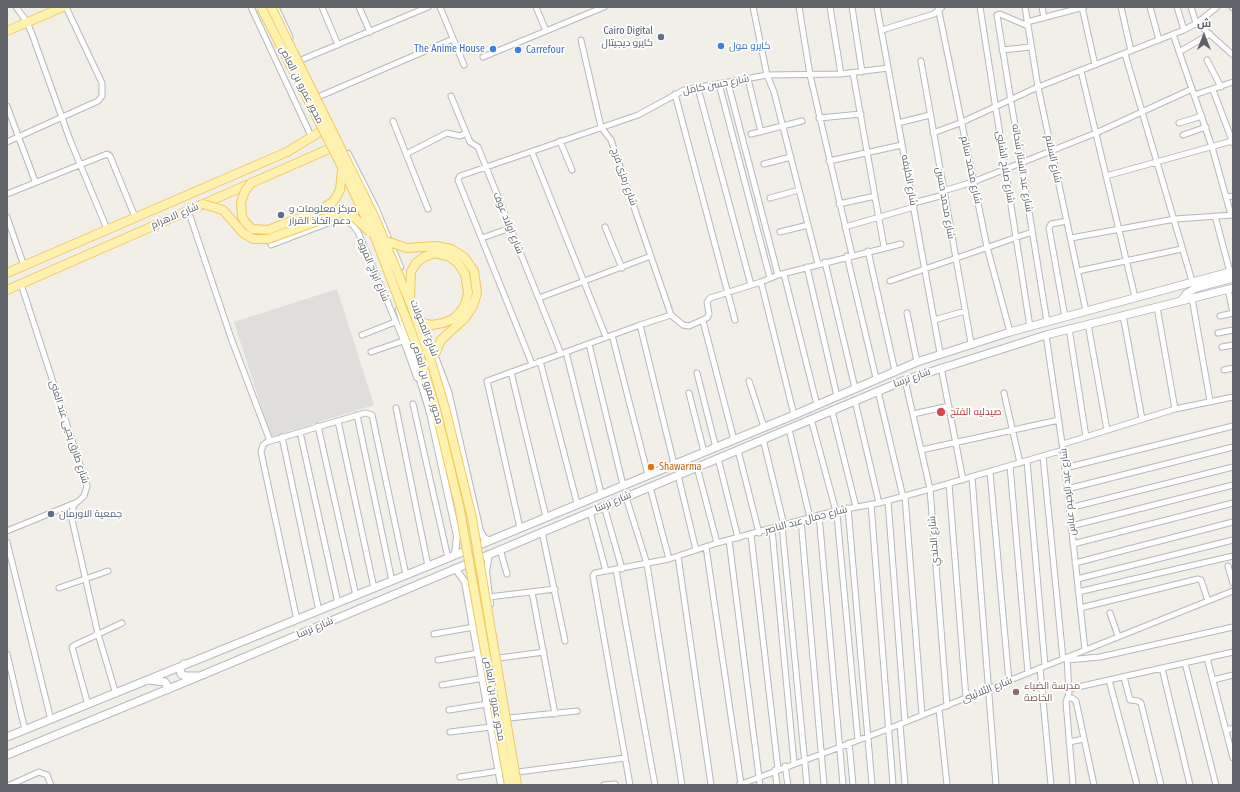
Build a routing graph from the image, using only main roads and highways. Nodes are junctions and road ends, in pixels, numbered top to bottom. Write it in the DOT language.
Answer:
graph roads {
  1 [pos="63,7"];
  2 [pos="262,7"];
  3 [pos="271,7"];
  4 [pos="7,31"];
  5 [pos="332,124"];
  6 [pos="342,143"];
  7 [pos="342,167"];
  8 [pos="250,183"];
  9 [pos="203,204"];
  10 [pos="375,237"];
  11 [pos="383,240"];
  12 [pos="7,273"];
  13 [pos="1232,274"];
  14 [pos="1231,289"];
  15 [pos="7,290"];
  16 [pos="1181,301"];
  17 [pos="411,305"];
  18 [pos="422,323"];
  19 [pos="996,336"];
  20 [pos="1002,349"];
  21 [pos="950,350"];
  22 [pos="435,354"];
  23 [pos="957,362"];
  24 [pos="185,664"];
  25 [pos="200,676"];
  26 [pos="148,680"];
  27 [pos="167,690"];
  28 [pos="7,737"];
  29 [pos="7,755"];
  30 [pos="509,785"];
  31 [pos="519,785"];
  1 -- 4 [label="main road"];
  2 -- 7 [label="main road, محور عمرو بن العاص, bridge"];
  3 -- 11 [label="main road, محور عمرو بن العاص, bridge"];
  5 -- 12 [label="main road, شارع الاهرام"];
  6 -- 8 [label="main road, شارع الاهرام"];
  7 -- 8 [label="main road, bridge"];
  7 -- 10 [label="main road, محور عمرو بن العاص, bridge"];
  8 -- 9 [label="main road, شارع الاهرام"];
  9 -- 10 [label="main road, bridge"];
  9 -- 15 [label="main road, شارع الاهرام"];
  10 -- 30 [label="main road, محور عمرو بن العاص, bridge"];
  11 -- 17 [label="main road, محور عمرو بن العاص, bridge"];
  11 -- 22 [label="main road, bridge"];
  13 -- 16 [label="main road"];
  13 -- 19 [label="main road, شارع ترسا"];
  14 -- 16 [label="main road, شارع ترسا"];
  16 -- 20 [label="main road, شارع ترسا"];
  17 -- 18 [label="main road, bridge"];
  17 -- 31 [label="main road, محور عمرو بن العاص, bridge"];
  19 -- 20 [label="main road"];
  19 -- 21 [label="main road, شارع ترسا"];
  20 -- 23 [label="main road, شارع ترسا"];
  21 -- 23 [label="main road"];
  21 -- 24 [label="main road, شارع ترسا"];
  23 -- 25 [label="main road, شارع ترسا"];
  24 -- 25 [label="main road"];
  24 -- 26 [label="main road, شارع ترسا"];
  25 -- 27 [label="main road, شارع ترسا"];
  26 -- 27 [label="main road"];
  26 -- 28 [label="main road, شارع ترسا"];
  27 -- 29 [label="main road, شارع ترسا"];
}
